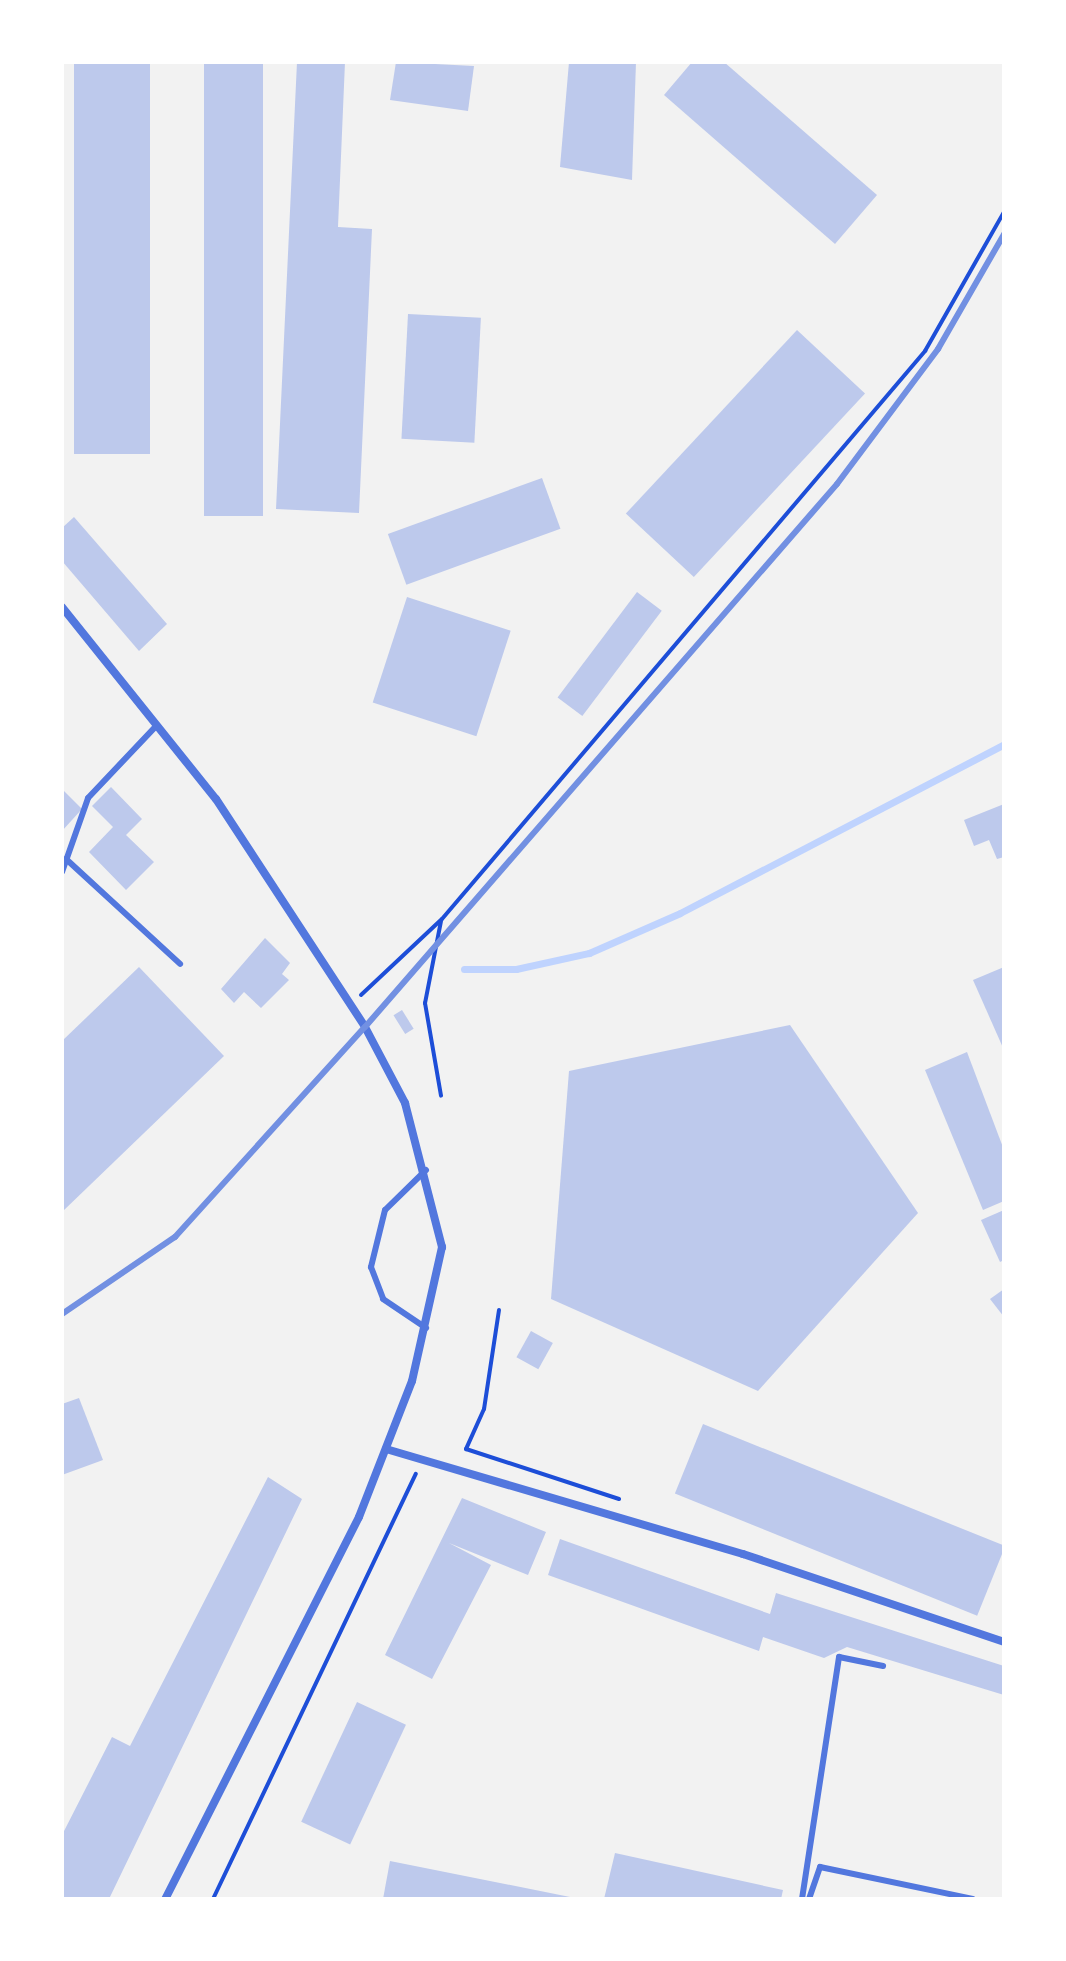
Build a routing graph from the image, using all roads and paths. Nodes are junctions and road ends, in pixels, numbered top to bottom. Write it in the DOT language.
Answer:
graph roads {
  1 [pos="1004,212"];
  2 [pos="62,607"];
  3 [pos="157,725"];
  4 [pos="66,859"];
  5 [pos="62,872"];
  6 [pos="442,919"];
  7 [pos="180,964"];
  8 [pos="351,1005"];
  9 [pos="441,1096"];
  10 [pos="426,1170"];
  11 [pos="499,1310"];
  12 [pos="427,1328"];
  13 [pos="386,1449"];
  14 [pos="466,1449"];
  15 [pos="454,1469"];
  16 [pos="425,1473"];
  17 [pos="627,1501"];
  18 [pos="1004,1642"];
  19 [pos="883,1666"];
  20 [pos="165,1899"];
  21 [pos="213,1899"];
  22 [pos="802,1899"];
  23 [pos="809,1899"];
  24 [pos="973,1899"];
  1 -- 6 [label="path"];
  2 -- 3 [label="street"];
  3 -- 4 [label="lane"];
  3 -- 8 [label="street"];
  4 -- 5 [label="lane"];
  4 -- 7 [label="lane"];
  6 -- 8 [label="path"];
  6 -- 9 [label="path"];
  8 -- 10 [label="street"];
  10 -- 12 [label="street"];
  10 -- 12 [label="lane"];
  11 -- 14 [label="path"];
  12 -- 13 [label="street"];
  13 -- 15 [label="street"];
  13 -- 20 [label="street"];
  14 -- 15 [label="path"];
  14 -- 17 [label="path"];
  15 -- 18 [label="street"];
  16 -- 21 [label="path"];
  19 -- 22 [label="lane"];
  23 -- 24 [label="lane"];
}
